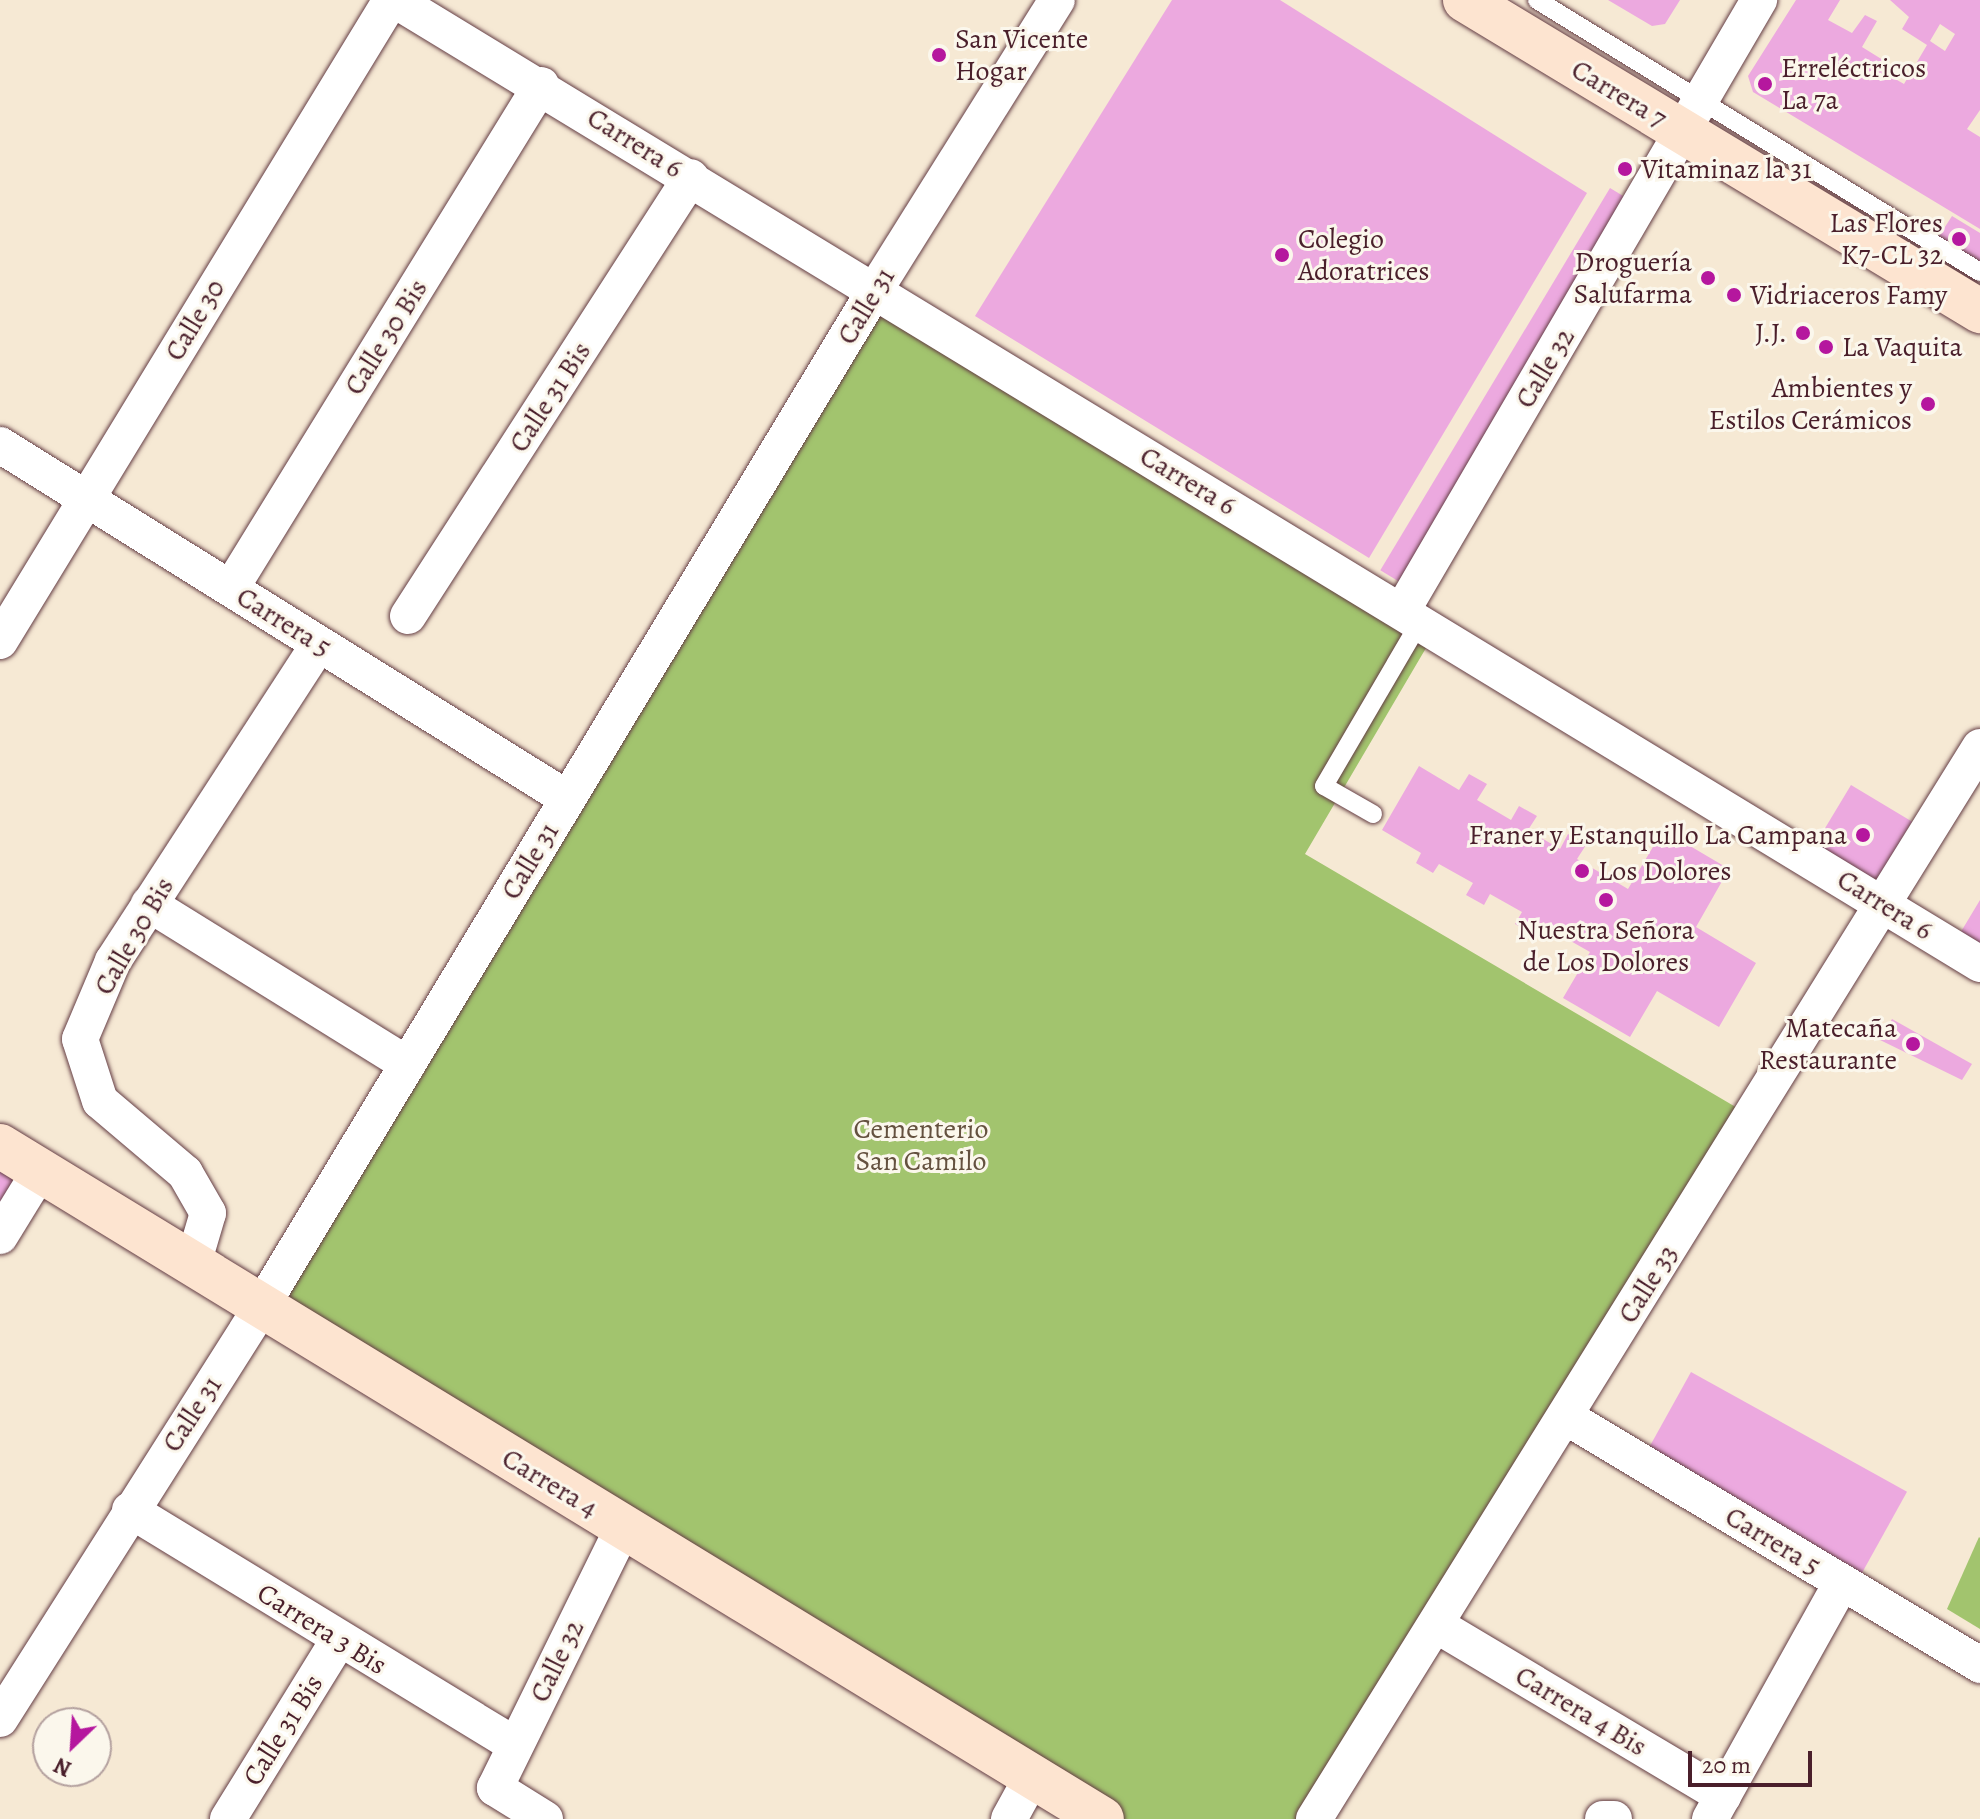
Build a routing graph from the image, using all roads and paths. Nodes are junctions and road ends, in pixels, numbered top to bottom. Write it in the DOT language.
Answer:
graph roads {
  1 [pos="393,0"];
  2 [pos="1057,0"];
  3 [pos="1465,0"];
  4 [pos="1537,0"];
  5 [pos="1759,0"];
  6 [pos="541,85"];
  7 [pos="1693,118"];
  8 [pos="691,177"];
  9 [pos="1980,272"];
  10 [pos="875,290"];
  11 [pos="1980,311"];
  12 [pos="0,445"];
  13 [pos="86,498"];
  14 [pos="231,588"];
  15 [pos="408,616"];
  16 [pos="1411,617"];
  17 [pos="0,641"];
  18 [pos="318,645"];
  19 [pos="1980,747"];
  20 [pos="568,799"];
  21 [pos="1373,814"];
  22 [pos="1883,903"];
  23 [pos="149,904"];
  24 [pos="1980,964"];
  25 [pos="407,1064"];
  26 [pos="0,1146"];
  27 [pos="40,1171"];
  28 [pos="0,1236"];
  29 [pos="193,1264"];
  30 [pos="261,1307"];
  31 [pos="1566,1417"];
  32 [pos="130,1510"];
  33 [pos="623,1528"];
  34 [pos="1842,1582"];
  35 [pos="1438,1626"];
  36 [pos="338,1641"];
  37 [pos="1980,1665"];
  38 [pos="0,1719"];
  39 [pos="515,1745"];
  40 [pos="1032,1777"];
  41 [pos="1716,1808"];
  42 [pos="228,1819"];
  43 [pos="545,1819"];
  44 [pos="1009,1819"];
  45 [pos="1102,1819"];
  46 [pos="1314,1819"];
  47 [pos="1603,1819"];
  48 [pos="1613,1819"];
  1 -- 6 [label="street, Carrera 6"];
  1 -- 13 [label="street, Calle 30"];
  2 -- 10 [label="street, Calle 31"];
  3 -- 7 [label="main road, Carrera 7"];
  4 -- 7 [label="lane"];
  5 -- 7 [label="street, Calle 32"];
  6 -- 8 [label="street, Carrera 6"];
  6 -- 14 [label="street, Calle 30 Bis"];
  7 -- 9 [label="lane"];
  7 -- 11 [label="main road, Carrera 7"];
  7 -- 16 [label="street, Calle 32"];
  8 -- 10 [label="street, Carrera 6"];
  8 -- 15 [label="street, Calle 31 Bis"];
  10 -- 16 [label="street, Carrera 6"];
  10 -- 20 [label="street, Calle 31"];
  12 -- 13 [label="street, Carrera 5"];
  13 -- 14 [label="street, Carrera 5"];
  13 -- 17 [label="street, Calle 30"];
  14 -- 18 [label="street, Carrera 5"];
  16 -- 21 [label="lane"];
  16 -- 22 [label="street, Carrera 6"];
  18 -- 20 [label="street, Carrera 5"];
  18 -- 23 [label="street, Calle 30 Bis"];
  19 -- 22 [label="street, Calle 33"];
  20 -- 25 [label="street, Calle 31"];
  22 -- 24 [label="street, Carrera 6"];
  22 -- 31 [label="street, Calle 33"];
  23 -- 25 [label="street"];
  23 -- 29 [label="street, Calle 30 Bis"];
  25 -- 30 [label="street, Calle 31"];
  26 -- 27 [label="main road, Carrera 4"];
  27 -- 28 [label="street"];
  27 -- 29 [label="main road, Carrera 4"];
  29 -- 30 [label="main road, Carrera 4"];
  30 -- 32 [label="street, Calle 31"];
  30 -- 33 [label="main road, Carrera 4"];
  31 -- 34 [label="street, Carrera 5"];
  31 -- 35 [label="street, Calle 33"];
  32 -- 36 [label="street, Carrera 3 Bis"];
  32 -- 38 [label="street, Calle 31"];
  33 -- 39 [label="street, Calle 32"];
  33 -- 40 [label="main road, Carrera 4"];
  34 -- 37 [label="street, Carrera 5"];
  34 -- 41 [label="street"];
  35 -- 41 [label="street, Carrera 4 Bis"];
  35 -- 46 [label="street, Calle 33"];
  36 -- 39 [label="street, Carrera 3 Bis"];
  36 -- 42 [label="street, Calle 31 Bis"];
  39 -- 43 [label="street, Calle 32"];
  40 -- 44 [label="street"];
  40 -- 45 [label="main road, Carrera 4"];
  47 -- 48 [label="street"];
}
